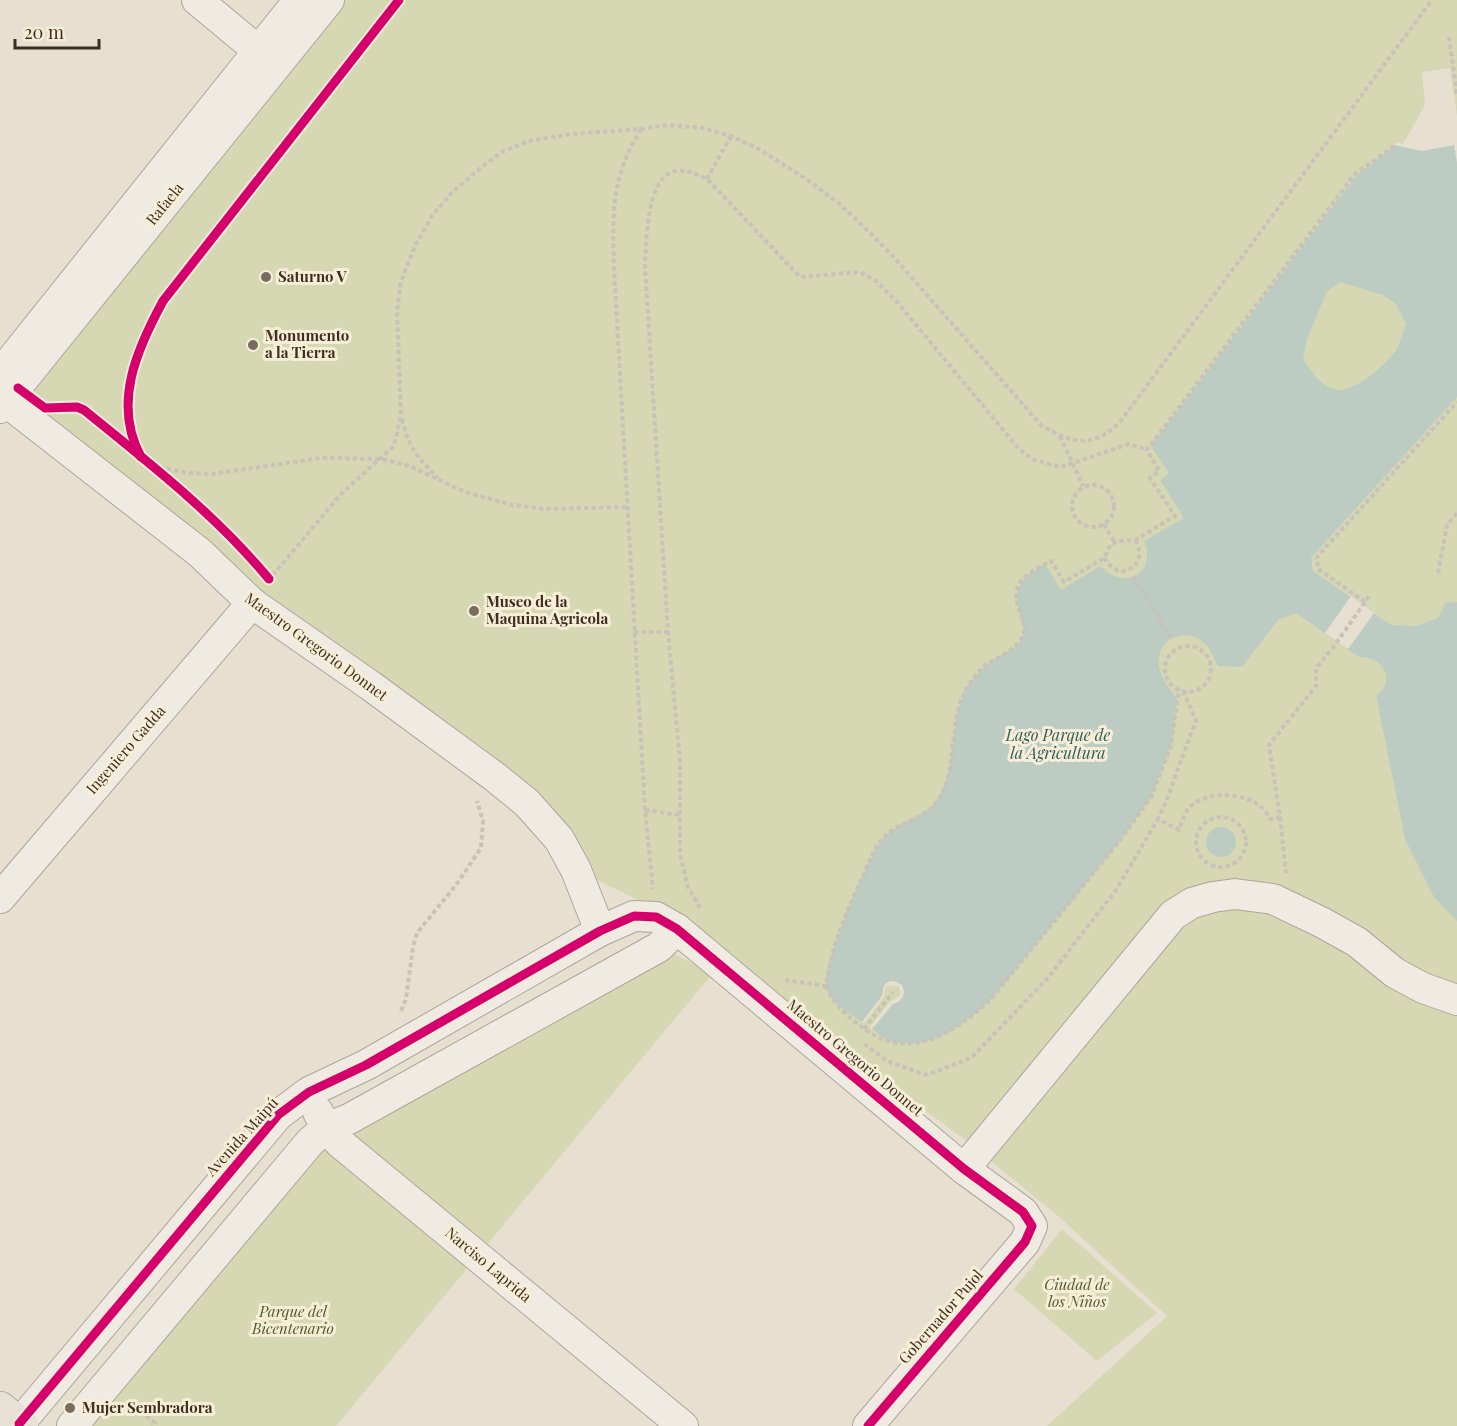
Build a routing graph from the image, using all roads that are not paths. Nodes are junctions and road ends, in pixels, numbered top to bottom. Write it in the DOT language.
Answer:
graph roads {
  1 [pos="197,0"];
  2 [pos="299,0"];
  3 [pos="329,0"];
  4 [pos="267,58"];
  5 [pos="2,392"];
  6 [pos="252,603"];
  7 [pos="0,897"];
  8 [pos="666,923"];
  9 [pos="600,931"];
  10 [pos="1457,1000"];
  11 [pos="309,1092"];
  12 [pos="326,1128"];
  13 [pos="964,1169"];
  14 [pos="1032,1226"];
  15 [pos="14,1419"];
  16 [pos="72,1426"];
  17 [pos="683,1426"];
  18 [pos="868,1426"];
  1 -- 4 [label="street"];
  2 -- 4 [label="street, Rafaela"];
  3 -- 4 [label="street, Rafaela"];
  4 -- 5 [label="street, Rafaela"];
  5 -- 6 [label="street, Maestro Gregorio Donnet"];
  6 -- 7 [label="street, Ingeniero Gadda"];
  6 -- 9 [label="street, Maestro Gregorio Donnet"];
  8 -- 9 [label="street, Avenida Maipú"];
  8 -- 12 [label="street"];
  8 -- 13 [label="street, Maestro Gregorio Donnet"];
  9 -- 11 [label="street, Avenida Maipú"];
  10 -- 13 [label="street"];
  11 -- 12 [label="street, Narciso Laprida"];
  11 -- 15 [label="street, Avenida Maipú"];
  12 -- 16 [label="street"];
  12 -- 17 [label="street, Narciso Laprida"];
  13 -- 14 [label="street, Maestro Gregorio Donnet"];
  14 -- 18 [label="street, Gobernador Pujol"];
}
